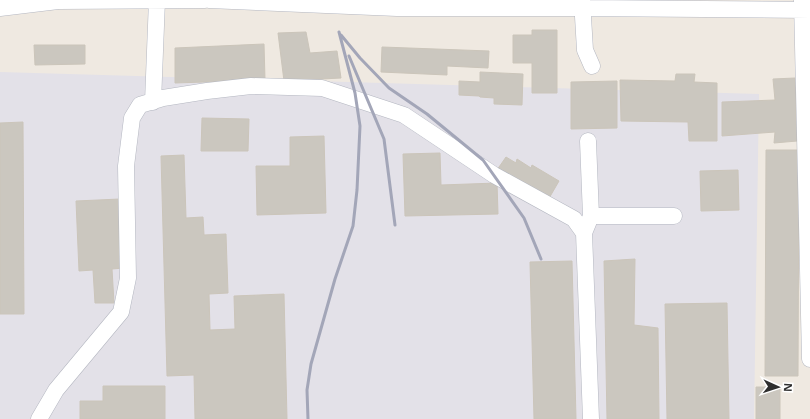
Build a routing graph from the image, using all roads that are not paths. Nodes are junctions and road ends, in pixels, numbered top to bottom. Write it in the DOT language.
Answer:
graph roads {
  1 [pos="157,0"];
  2 [pos="205,0"];
  3 [pos="209,0"];
  4 [pos="58,1"];
  5 [pos="397,4"];
  6 [pos="582,4"];
  7 [pos="804,7"];
  8 [pos="0,8"];
  9 [pos="592,66"];
  10 [pos="152,102"];
  11 [pos="588,141"];
  12 [pos="591,216"];
  13 [pos="674,216"];
  14 [pos="584,233"];
  15 [pos="810,358"];
  16 [pos="39,419"];
  17 [pos="591,419"];
  1 -- 2 [label="street"];
  1 -- 4 [label="street"];
  1 -- 10 [label="street"];
  3 -- 5 [label="street"];
  4 -- 8 [label="street"];
  5 -- 6 [label="street"];
  6 -- 7 [label="street"];
  6 -- 9 [label="street"];
  7 -- 15 [label="street"];
  10 -- 14 [label="street"];
  10 -- 16 [label="street"];
  11 -- 12 [label="street"];
  12 -- 13 [label="street"];
  12 -- 14 [label="street"];
  14 -- 17 [label="street"];
}
